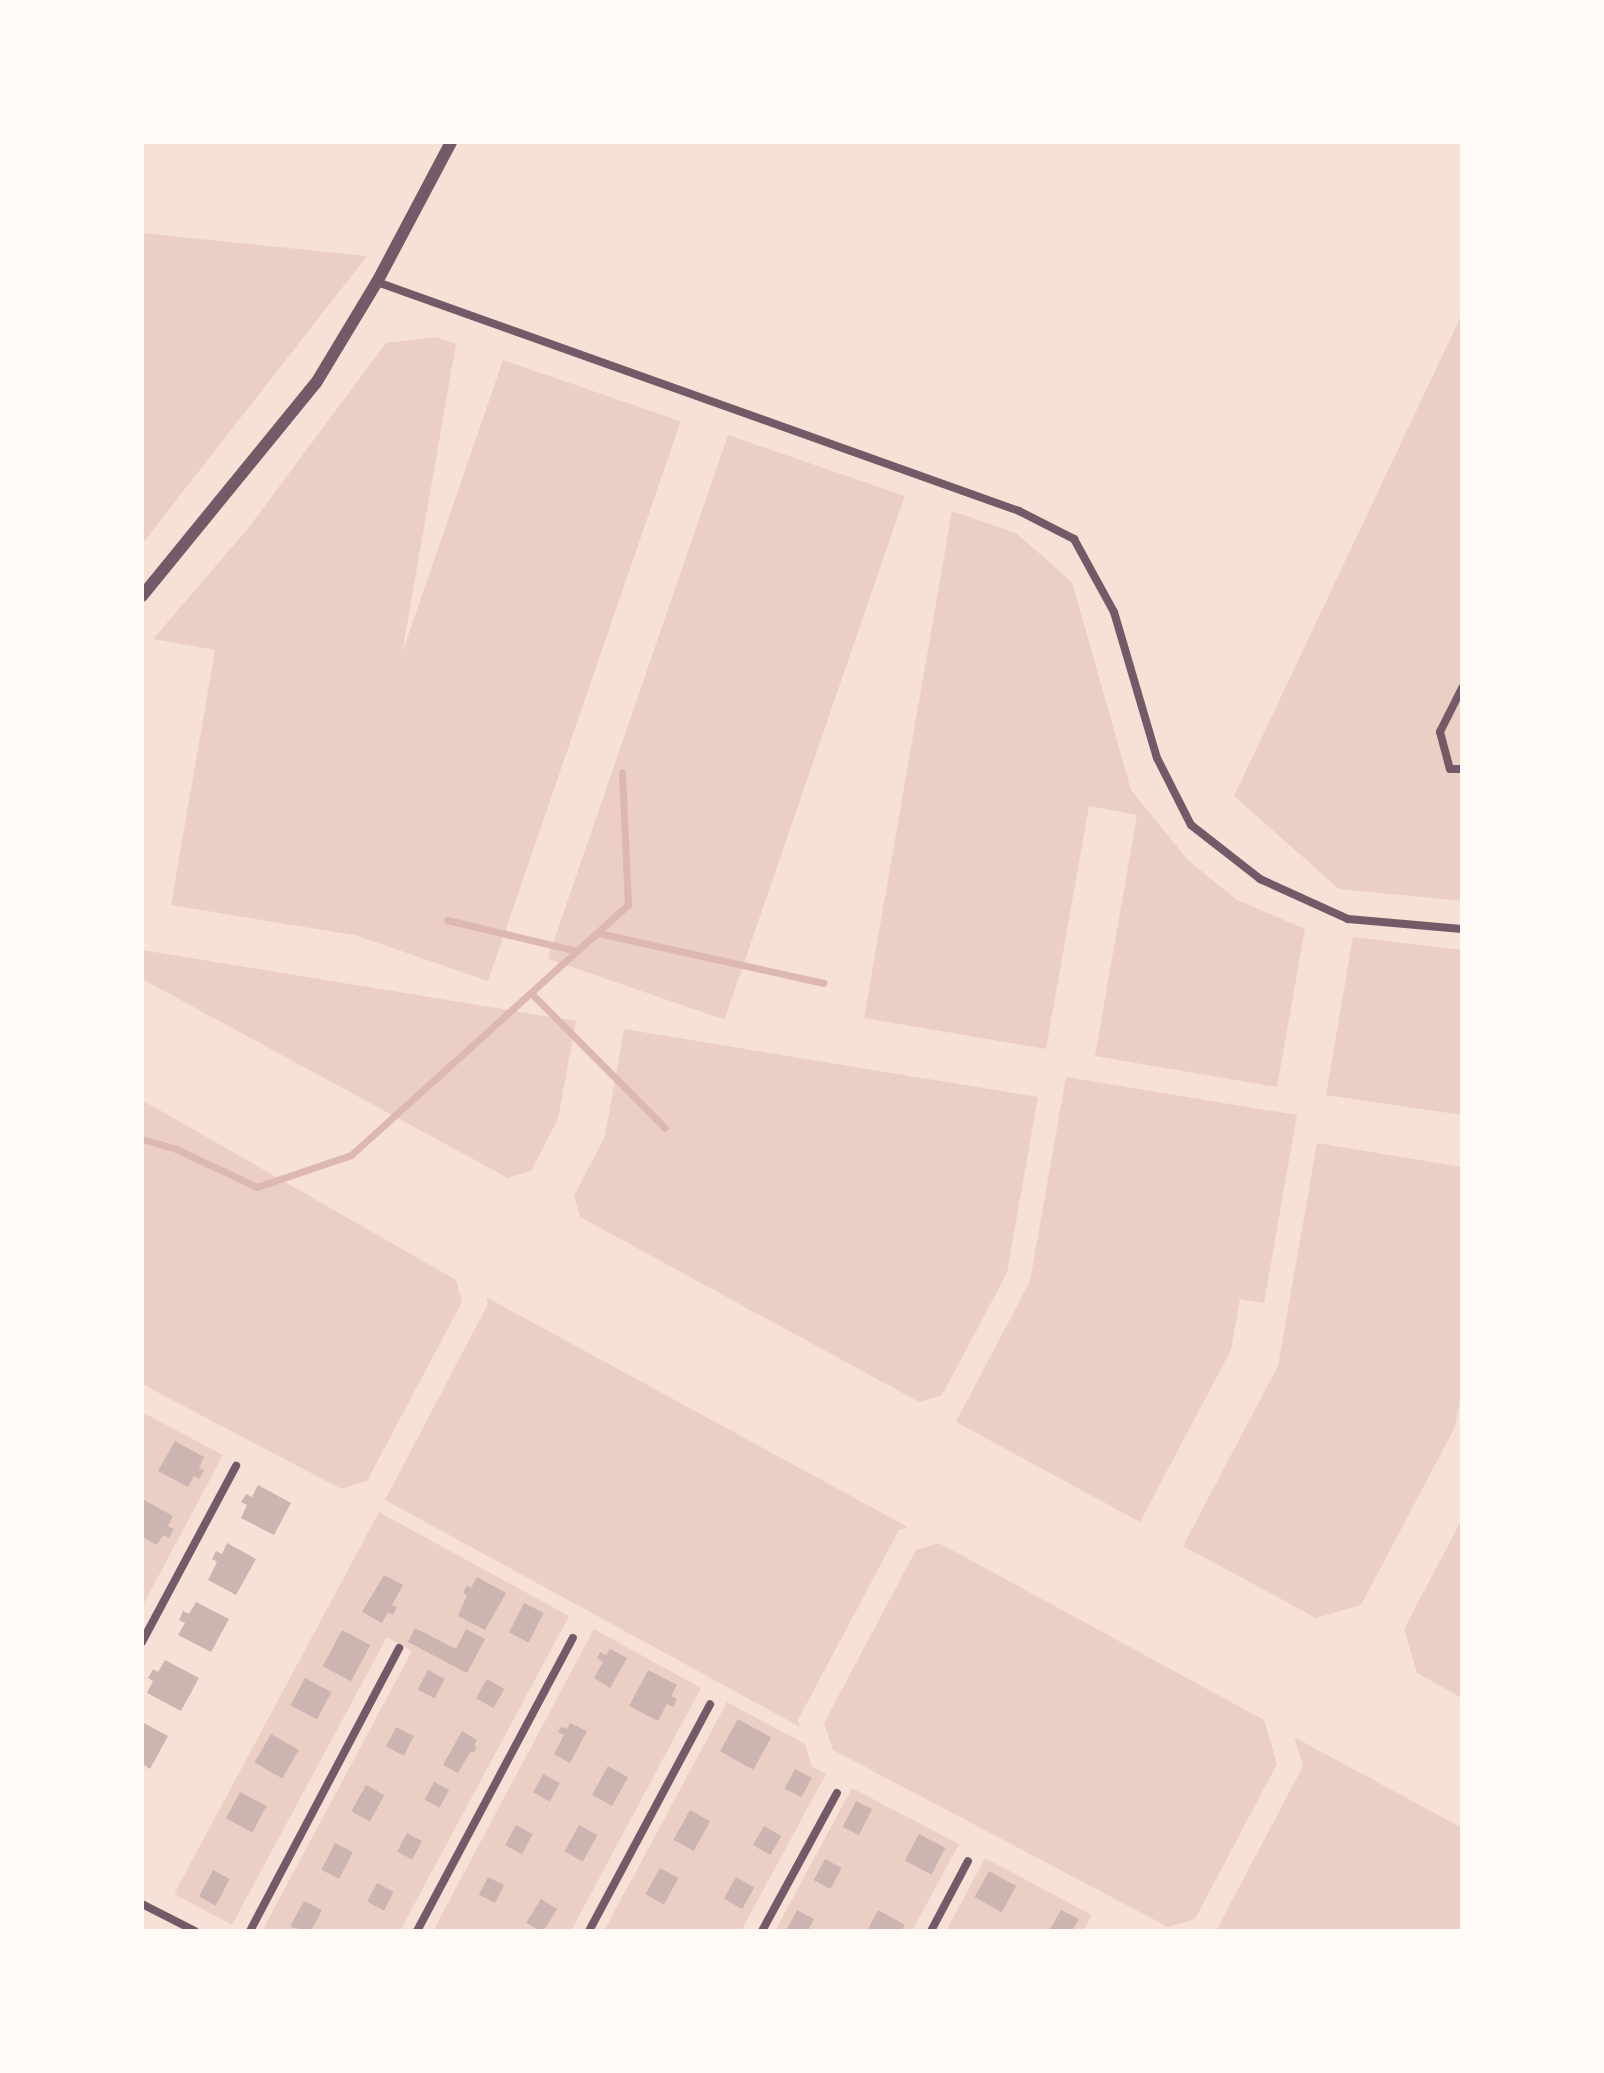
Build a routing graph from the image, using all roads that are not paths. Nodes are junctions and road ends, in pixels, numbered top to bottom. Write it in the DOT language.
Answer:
graph roads {
  1 [pos="451,142"];
  2 [pos="377,282"];
  3 [pos="142,596"];
  4 [pos="1462,688"];
  5 [pos="1462,769"];
  6 [pos="1462,929"];
  7 [pos="236,1466"];
  8 [pos="573,1638"];
  9 [pos="142,1642"];
  10 [pos="399,1648"];
  11 [pos="710,1704"];
  12 [pos="837,1793"];
  13 [pos="968,1861"];
  14 [pos="142,1904"];
  15 [pos="195,1931"];
  16 [pos="250,1931"];
  17 [pos="417,1931"];
  18 [pos="589,1931"];
  19 [pos="762,1931"];
  20 [pos="931,1931"];
  1 -- 2 [label="street"];
  2 -- 3 [label="street"];
  2 -- 6 [label="street"];
  4 -- 5 [label="street"];
  7 -- 9 [label="street"];
  8 -- 17 [label="street"];
  10 -- 16 [label="street"];
  11 -- 18 [label="street"];
  12 -- 19 [label="street"];
  13 -- 20 [label="street"];
  14 -- 15 [label="street"];
}
